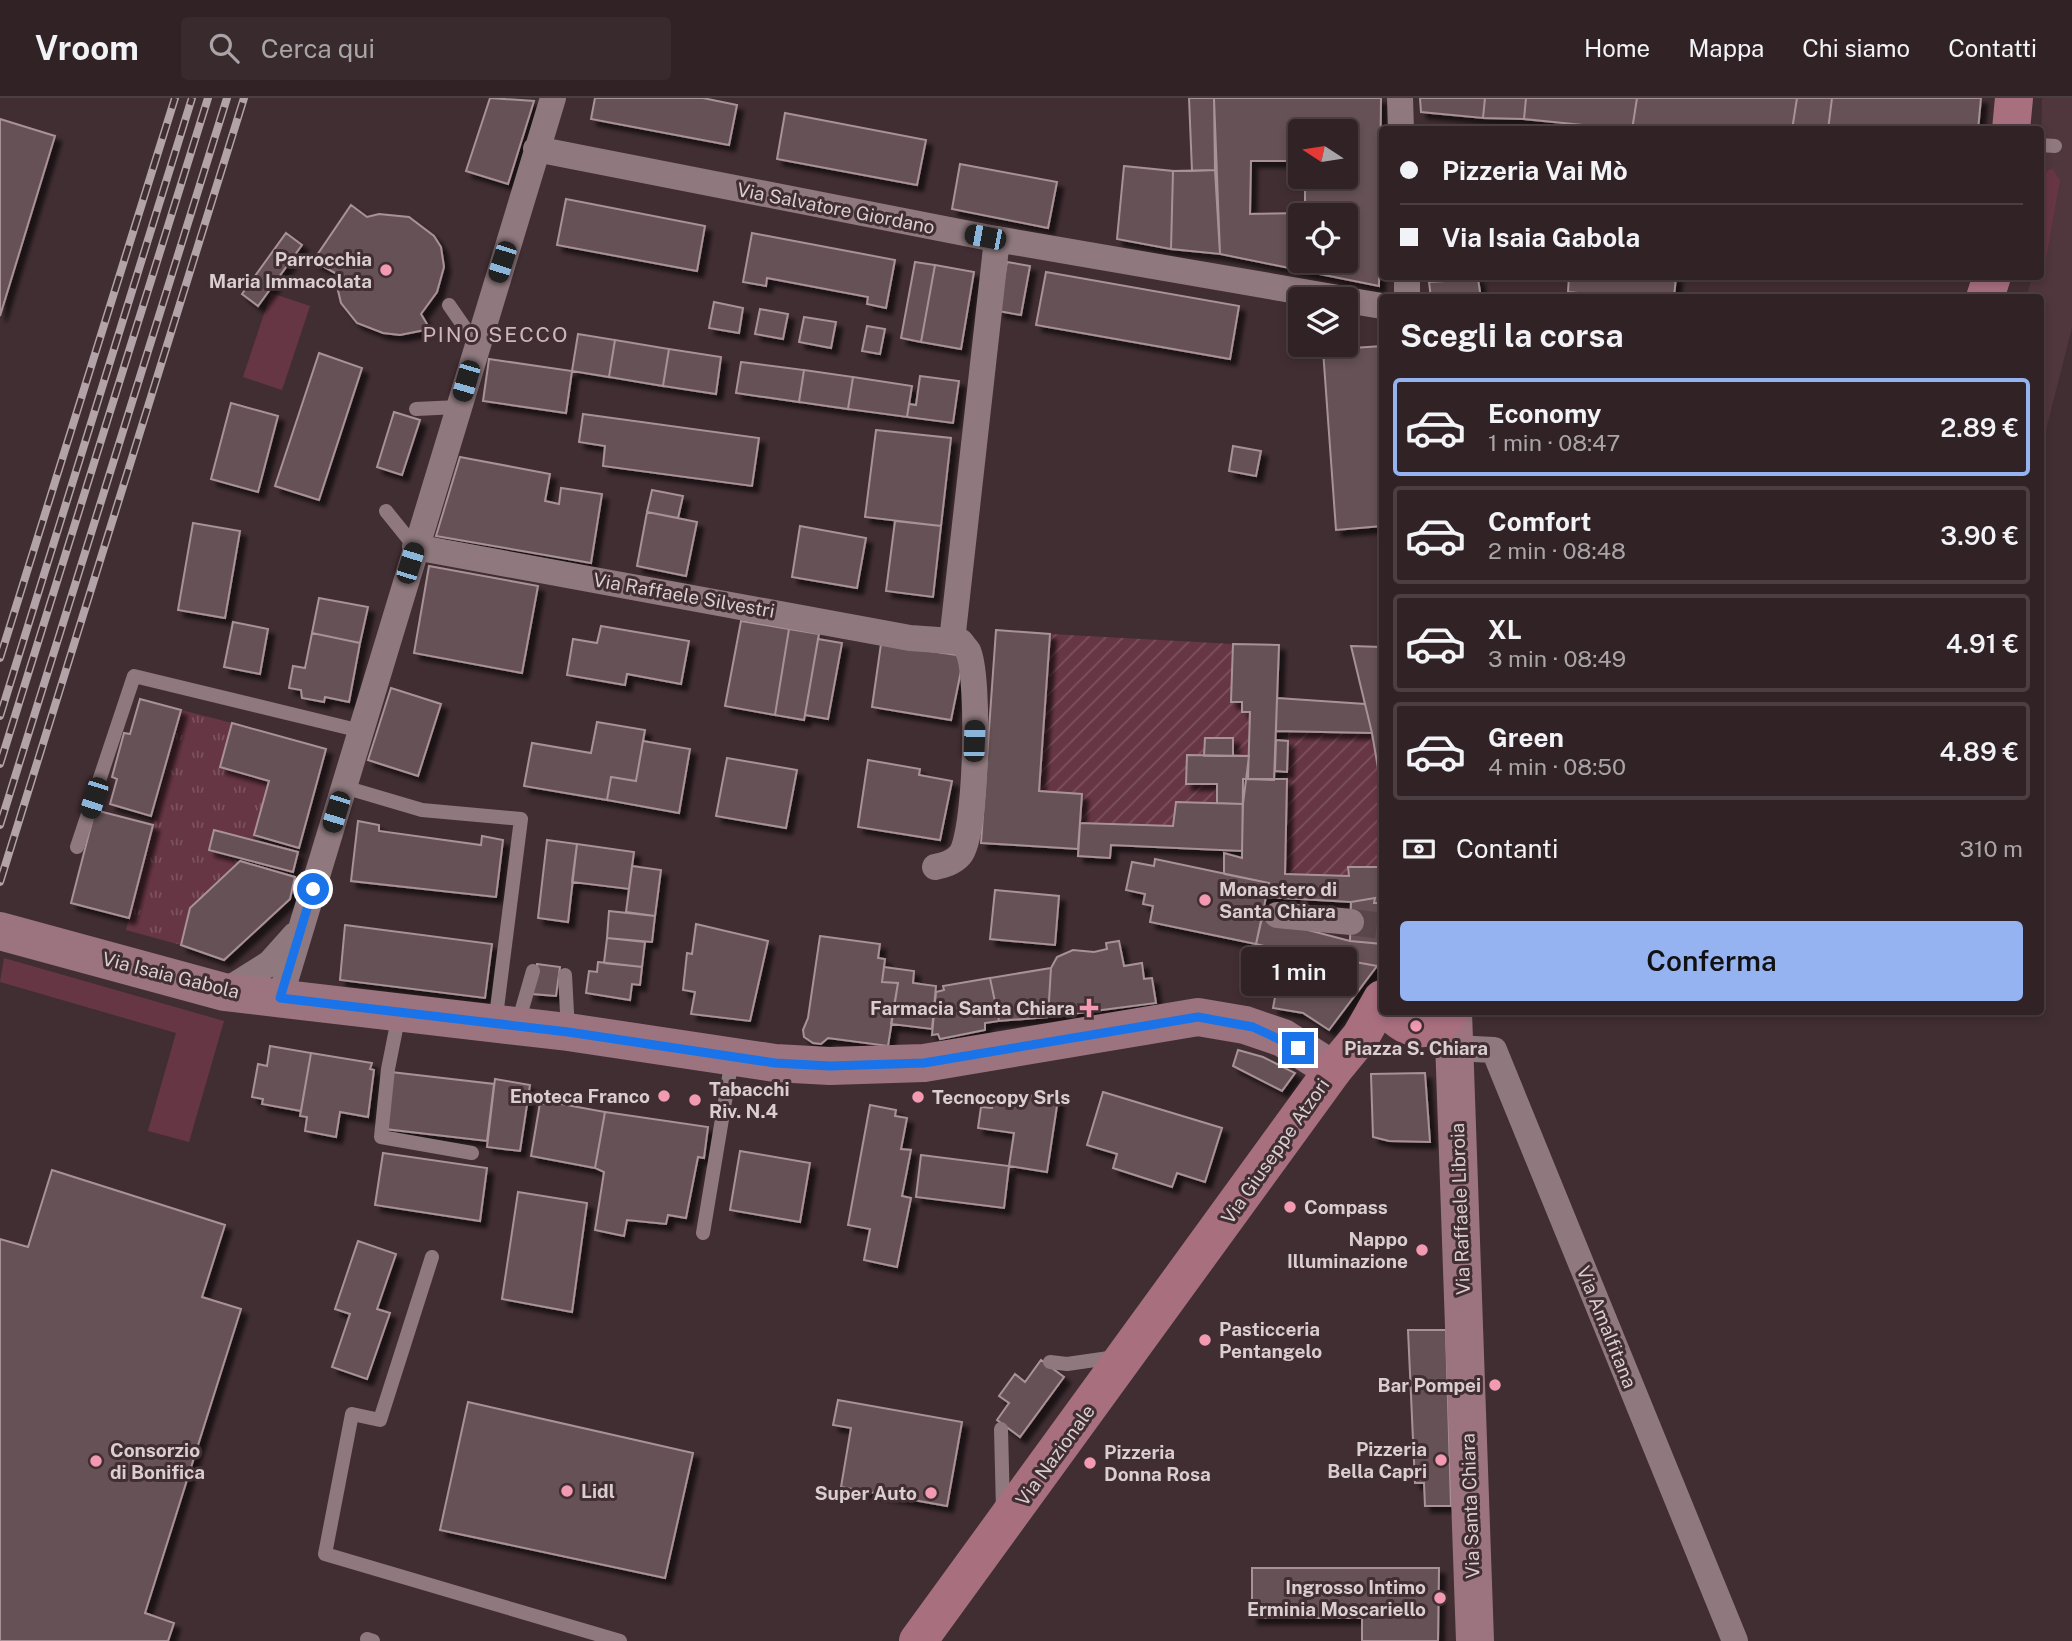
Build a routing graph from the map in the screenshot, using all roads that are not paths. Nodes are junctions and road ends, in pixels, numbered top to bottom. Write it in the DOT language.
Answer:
graph roads {
  1 [pos="553,98"];
  2 [pos="1400,98"];
  3 [pos="2014,98"];
  4 [pos="1401,126"];
  5 [pos="2011,126"];
  6 [pos="536,149"];
  7 [pos="997,239"];
  8 [pos="1288,289"];
  9 [pos="1358,301"];
  10 [pos="449,305"];
  11 [pos="1379,305"];
  12 [pos="476,344"];
  13 [pos="458,407"];
  14 [pos="416,409"];
  15 [pos="386,511"];
  16 [pos="415,547"];
  17 [pos="952,641"];
  18 [pos="361,731"];
  19 [pos="344,787"];
  20 [pos="78,847"];
  21 [pos="936,867"];
  22 [pos="305,915"];
  23 [pos="1277,915"];
  24 [pos="1351,922"];
  25 [pos="0,931"];
  26 [pos="533,971"];
  27 [pos="565,975"];
  28 [pos="223,992"];
  29 [pos="280,998"];
  30 [pos="1379,1005"];
  31 [pos="399,1012"];
  32 [pos="1432,1023"];
  33 [pos="506,1025"];
  34 [pos="568,1032"];
  35 [pos="1362,1036"];
  36 [pos="732,1057"];
  37 [pos="1333,1070"];
  38 [pos="472,1153"];
  39 [pos="703,1233"];
  40 [pos="432,1257"];
  41 [pos="1192,1268"];
  42 [pos="1128,1355"];
  43 [pos="1051,1362"];
  44 [pos="1461,1389"];
  45 [pos="1001,1429"];
  46 [pos="1003,1525"];
  47 [pos="620,1641"];
  48 [pos="918,1641"];
  49 [pos="1475,1641"];
  50 [pos="1735,1641"];
  1 -- 6 [label="street"];
  2 -- 4 [label="street"];
  3 -- 5 [label="main road"];
  6 -- 7 [label="street, Via Salvatore Giordano"];
  6 -- 12 [label="street"];
  7 -- 8 [label="street, Via Salvatore Giordano"];
  7 -- 17 [label="street"];
  9 -- 11 [label="street, Via Salvatore Giordano"];
  10 -- 12 [label="lane"];
  12 -- 13 [label="street"];
  13 -- 14 [label="lane"];
  13 -- 16 [label="street"];
  15 -- 16 [label="lane"];
  16 -- 17 [label="street, Via Raffaele Silvestri"];
  16 -- 18 [label="street"];
  17 -- 21 [label="street"];
  18 -- 19 [label="street"];
  18 -- 20 [label="lane"];
  19 -- 22 [label="street"];
  19 -- 33 [label="lane"];
  22 -- 28 [label="street"];
  22 -- 29 [label="street"];
  23 -- 24 [label="street"];
  25 -- 28 [label="street, Via Isaia Gabola"];
  26 -- 33 [label="lane"];
  27 -- 34 [label="lane"];
  28 -- 29 [label="street, Via Isaia Gabola"];
  29 -- 31 [label="street, Via Isaia Gabola"];
  30 -- 35 [label="main road, Via Giuseppe Atzori"];
  31 -- 33 [label="street, Via Isaia Gabola"];
  31 -- 38 [label="lane"];
  32 -- 35 [label="main road"];
  32 -- 44 [label="street, Via Raffaele Libroia"];
  32 -- 50 [label="street, Via Amalfitana"];
  33 -- 34 [label="street, Via Isaia Gabola"];
  34 -- 36 [label="street, Via Isaia Gabola"];
  35 -- 37 [label="main road, Via Giuseppe Atzori"];
  36 -- 37 [label="street, Via Isaia Gabola"];
  36 -- 39 [label="lane"];
  37 -- 41 [label="main road, Via Giuseppe Atzori"];
  40 -- 47 [label="lane"];
  41 -- 42 [label="main road, Via Nazionale"];
  42 -- 43 [label="lane"];
  42 -- 46 [label="main road, Via Nazionale"];
  44 -- 49 [label="street, Via Santa Chiara"];
  45 -- 46 [label="lane"];
  46 -- 48 [label="main road, Via Nazionale"];
}
